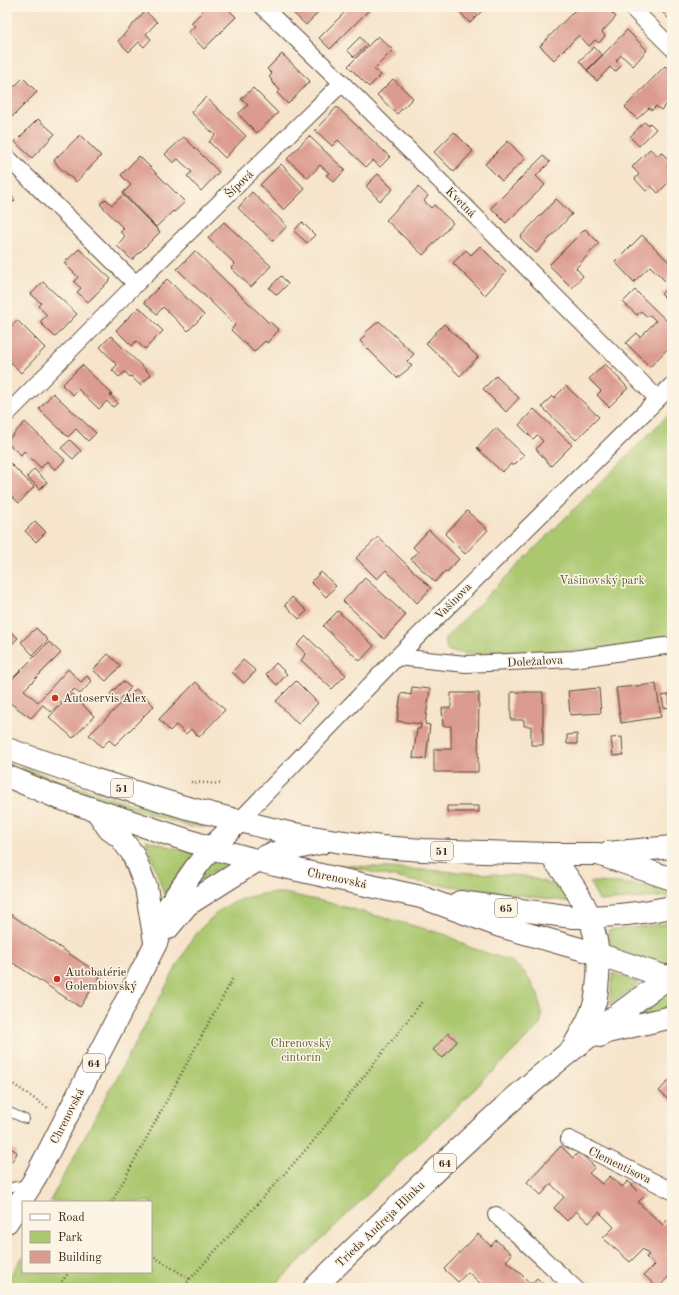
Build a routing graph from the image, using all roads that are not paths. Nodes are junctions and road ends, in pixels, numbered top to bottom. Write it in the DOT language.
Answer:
graph roads {
  1 [pos="263,7"];
  2 [pos="631,7"];
  3 [pos="672,48"];
  4 [pos="342,84"];
  5 [pos="7,157"];
  6 [pos="136,284"];
  7 [pos="672,385"];
  8 [pos="658,399"];
  9 [pos="7,414"];
  10 [pos="672,645"];
  11 [pos="397,657"];
  12 [pos="7,749"];
  13 [pos="7,776"];
  14 [pos="96,810"];
  15 [pos="239,821"];
  16 [pos="336,841"];
  17 [pos="672,847"];
  18 [pos="211,848"];
  19 [pos="549,854"];
  20 [pos="598,854"];
  21 [pos="258,860"];
  22 [pos="672,879"];
  23 [pos="421,896"];
  24 [pos="672,907"];
  25 [pos="590,917"];
  26 [pos="156,943"];
  27 [pos="598,954"];
  28 [pos="671,977"];
  29 [pos="672,1017"];
  30 [pos="572,1050"];
  31 [pos="7,1111"];
  32 [pos="24,1119"];
  33 [pos="569,1139"];
  34 [pos="33,1182"];
  35 [pos="7,1188"];
  36 [pos="672,1191"];
  37 [pos="496,1215"];
  38 [pos="7,1222"];
  39 [pos="314,1288"];
  40 [pos="575,1288"];
  1 -- 4 [label="street, Kvetná"];
  2 -- 3 [label="street"];
  4 -- 6 [label="street, Šípová"];
  4 -- 8 [label="street, Kvetná"];
  5 -- 6 [label="street"];
  6 -- 9 [label="street, Šípová"];
  7 -- 8 [label="street, Vašinova"];
  8 -- 11 [label="street, Vašinova"];
  10 -- 11 [label="street, Doležalova"];
  11 -- 15 [label="street, Vašinova"];
  12 -- 15 [label="main road, 51"];
  13 -- 14 [label="main road, Chrenovská / 51"];
  14 -- 18 [label="main road, Chrenovská / 51"];
  14 -- 26 [label="main road"];
  15 -- 16 [label="main road, 51"];
  15 -- 18 [label="main road, 64"];
  16 -- 19 [label="main road, 51"];
  16 -- 21 [label="main road, 64"];
  17 -- 20 [label="main road"];
  18 -- 21 [label="main road, Chrenovská / 51"];
  18 -- 26 [label="main road, 64"];
  19 -- 20 [label="main road, 51"];
  19 -- 25 [label="main road, 64"];
  20 -- 22 [label="main road, 51"];
  21 -- 23 [label="main road, Chrenovská / 51"];
  21 -- 26 [label="main road, 64"];
  23 -- 25 [label="main road, 65"];
  23 -- 27 [label="main road, Chrenovská / 51"];
  24 -- 25 [label="main road, 65"];
  25 -- 27 [label="main road, 64"];
  26 -- 34 [label="main road, Chrenovská / 64"];
  27 -- 28 [label="main road, Chrenovská / 51"];
  27 -- 30 [label="main road, 64"];
  28 -- 30 [label="main road"];
  29 -- 30 [label="main road"];
  30 -- 39 [label="main road, Trieda Andreja Hlinku / 64"];
  31 -- 32 [label="lane"];
  33 -- 36 [label="street, Clementisova"];
  34 -- 35 [label="lane"];
  34 -- 38 [label="main road, Chrenovská / 64"];
  37 -- 40 [label="street"];
}
